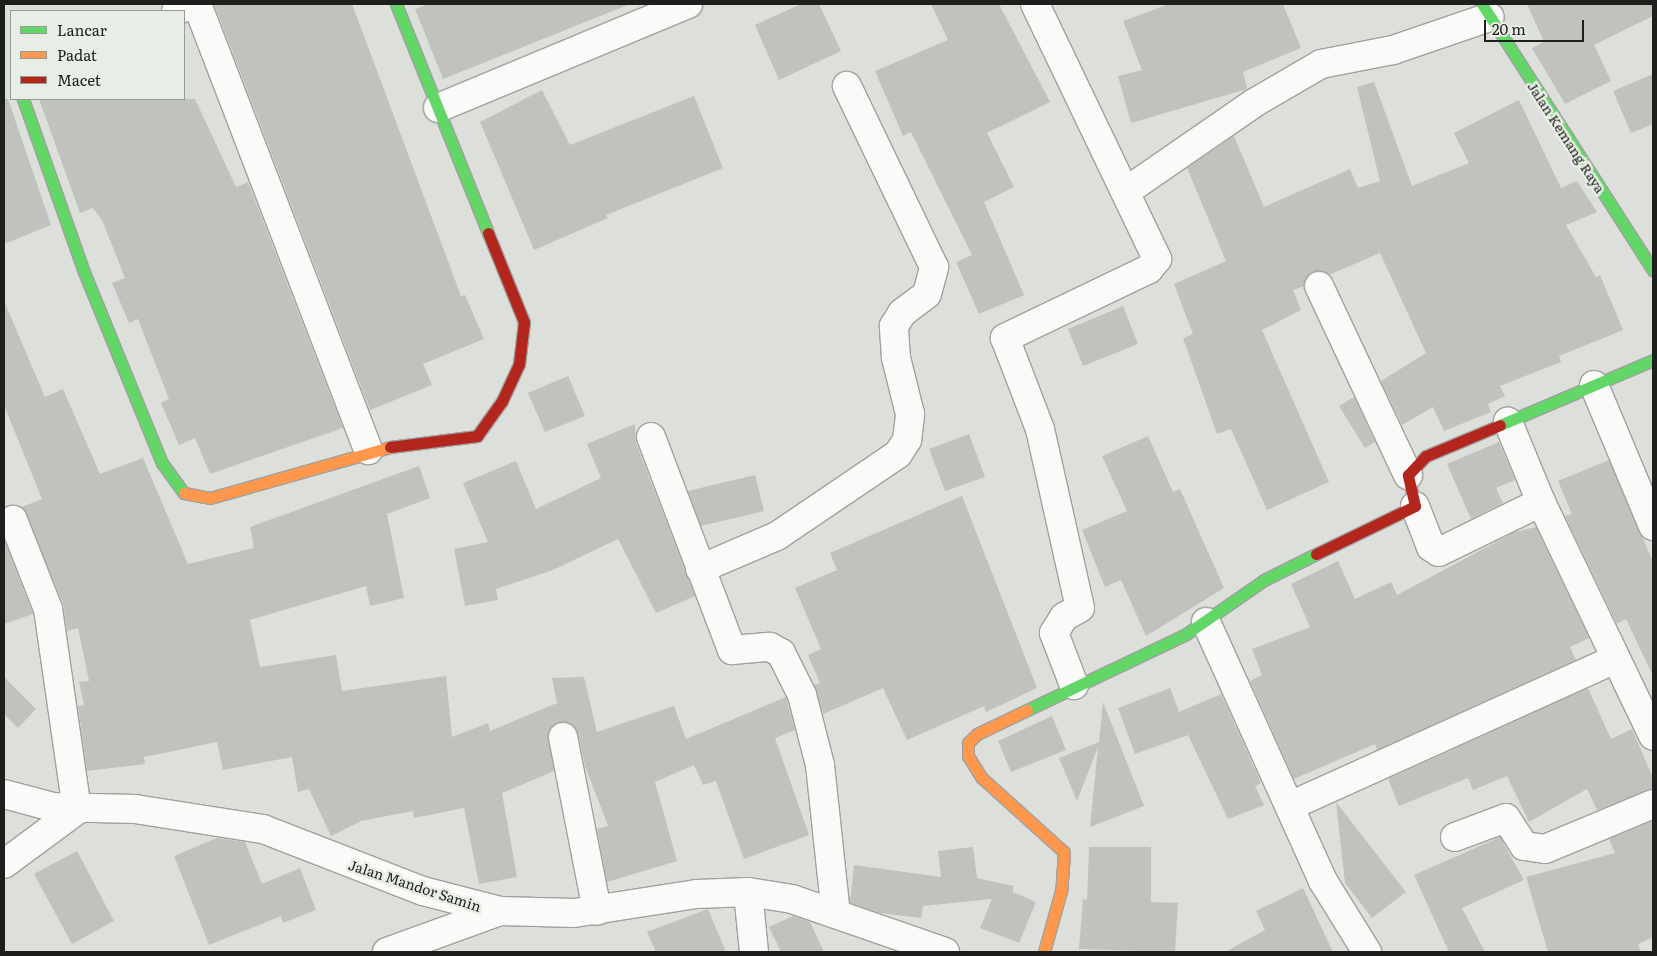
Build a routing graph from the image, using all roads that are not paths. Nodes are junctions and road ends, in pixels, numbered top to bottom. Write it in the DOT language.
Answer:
graph roads {
  1 [pos="192,4"];
  2 [pos="197,4"];
  3 [pos="396,4"];
  4 [pos="688,4"];
  5 [pos="1035,4"];
  6 [pos="178,10"];
  7 [pos="1486,11"];
  8 [pos="847,86"];
  9 [pos="23,100"];
  10 [pos="438,108"];
  11 [pos="1128,190"];
  12 [pos="1653,270"];
  13 [pos="1319,286"];
  14 [pos="1653,360"];
  15 [pos="1594,384"];
  16 [pos="1508,422"];
  17 [pos="651,437"];
  18 [pos="368,450"];
  19 [pos="1408,475"];
  20 [pos="1541,502"];
  21 [pos="1415,506"];
  22 [pos="13,520"];
  23 [pos="1653,526"];
  24 [pos="700,569"];
  25 [pos="1206,622"];
  26 [pos="1613,660"];
  27 [pos="1074,685"];
  28 [pos="1653,736"];
  29 [pos="563,737"];
  30 [pos="4,794"];
  31 [pos="1653,804"];
  32 [pos="1290,806"];
  33 [pos="77,810"];
  34 [pos="1455,837"];
  35 [pos="4,864"];
  36 [pos="748,892"];
  37 [pos="500,911"];
  38 [pos="597,911"];
  39 [pos="836,914"];
  40 [pos="387,952"];
  41 [pos="754,952"];
  42 [pos="945,952"];
  43 [pos="1044,952"];
  44 [pos="1367,952"];
  1 -- 6 [label="street"];
  2 -- 18 [label="street"];
  3 -- 10 [label="street"];
  4 -- 10 [label="street"];
  5 -- 11 [label="street"];
  7 -- 11 [label="street"];
  7 -- 12 [label="street, Jalan Kemang Raya"];
  8 -- 24 [label="street"];
  9 -- 18 [label="street"];
  10 -- 18 [label="street"];
  11 -- 27 [label="street"];
  13 -- 19 [label="street"];
  14 -- 15 [label="street"];
  15 -- 16 [label="street"];
  15 -- 23 [label="street"];
  16 -- 19 [label="street"];
  16 -- 20 [label="street"];
  17 -- 24 [label="street"];
  19 -- 21 [label="street"];
  20 -- 21 [label="street"];
  20 -- 26 [label="street"];
  21 -- 25 [label="street"];
  22 -- 33 [label="street"];
  24 -- 39 [label="street"];
  25 -- 27 [label="street"];
  25 -- 32 [label="street"];
  26 -- 28 [label="street"];
  26 -- 32 [label="street"];
  27 -- 43 [label="street"];
  29 -- 38 [label="street"];
  30 -- 33 [label="street, Jalan Mandor Samin"];
  31 -- 34 [label="street"];
  32 -- 44 [label="street"];
  33 -- 35 [label="street"];
  33 -- 37 [label="street, Jalan Mandor Samin"];
  36 -- 38 [label="street, Jalan Mandor Samin"];
  36 -- 39 [label="street, Jalan Mandor Samin"];
  36 -- 41 [label="street"];
  37 -- 38 [label="street, Jalan Mandor Samin"];
  37 -- 40 [label="street"];
  39 -- 42 [label="street, Jalan Mandor Samin"];
}
